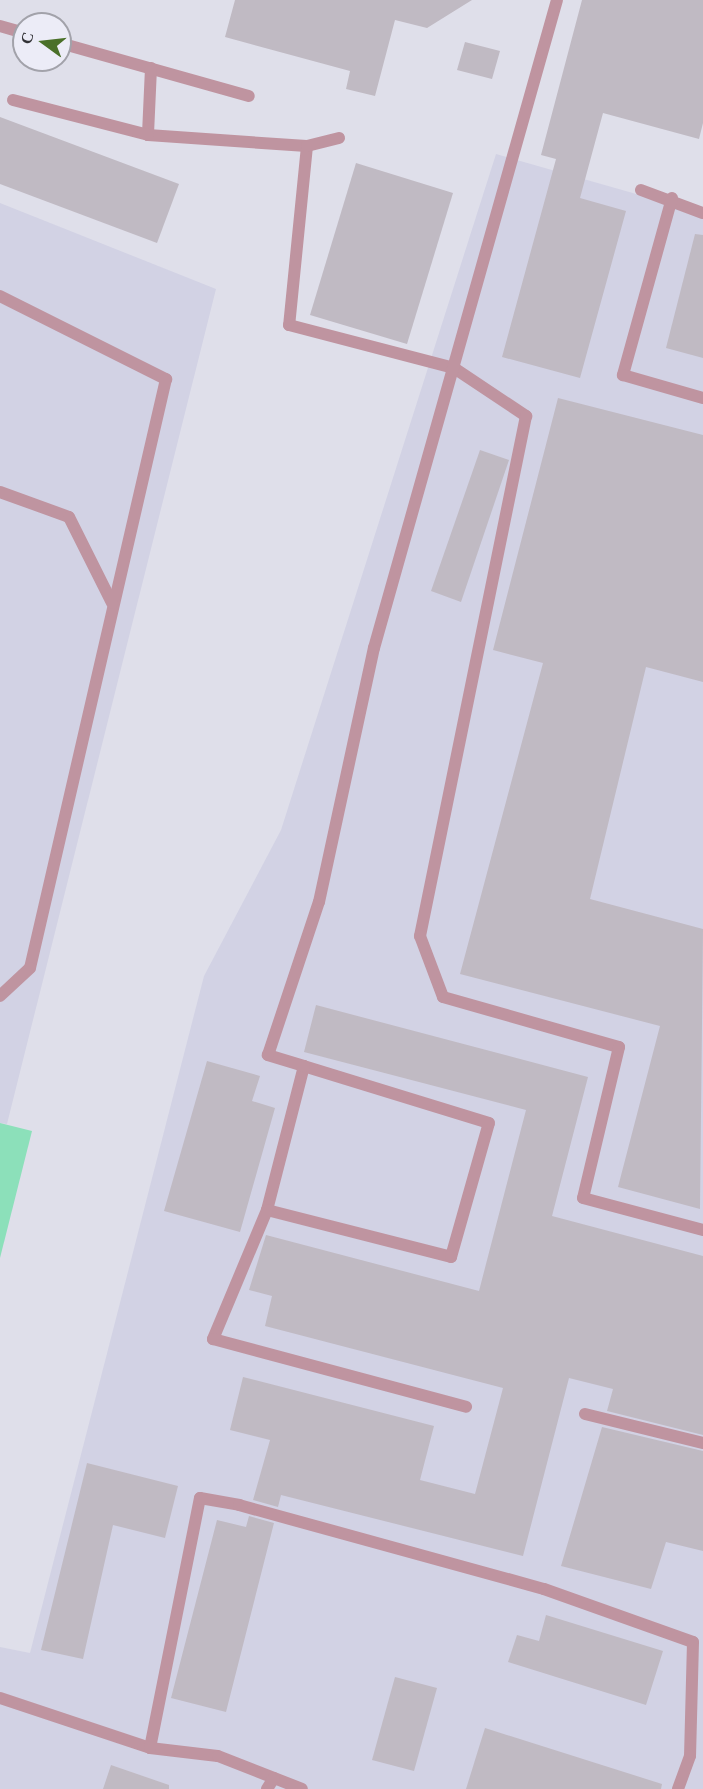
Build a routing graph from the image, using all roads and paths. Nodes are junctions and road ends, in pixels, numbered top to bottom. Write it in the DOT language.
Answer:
graph roads {
  1 [pos="557,0"];
  2 [pos="72,46"];
  3 [pos="151,69"];
  4 [pos="249,96"];
  5 [pos="13,100"];
  6 [pos="148,135"];
  7 [pos="339,138"];
  8 [pos="307,146"];
  9 [pos="641,190"];
  10 [pos="672,198"];
  11 [pos="703,213"];
  12 [pos="0,296"];
  13 [pos="454,368"];
  14 [pos="703,398"];
  15 [pos="0,492"];
  16 [pos="112,603"];
  17 [pos="0,996"];
  18 [pos="304,1066"];
  19 [pos="267,1210"];
  20 [pos="703,1230"];
  21 [pos="466,1407"];
  22 [pos="585,1414"];
  23 [pos="703,1443"];
  24 [pos="0,1698"];
  25 [pos="150,1748"];
  26 [pos="274,1778"];
  27 [pos="267,1789"];
  28 [pos="302,1789"];
  29 [pos="678,1789"];
  1 -- 13 [label="lane"];
  2 -- 3 [label="lane"];
  3 -- 4 [label="lane"];
  3 -- 6 [label="lane"];
  5 -- 6 [label="lane"];
  6 -- 8 [label="lane"];
  7 -- 8 [label="lane"];
  8 -- 13 [label="lane"];
  9 -- 10 [label="lane"];
  10 -- 11 [label="lane"];
  10 -- 14 [label="lane"];
  12 -- 16 [label="lane"];
  13 -- 18 [label="lane"];
  13 -- 20 [label="lane"];
  15 -- 16 [label="lane"];
  16 -- 17 [label="lane"];
  18 -- 19 [label="lane"];
  18 -- 19 [label="lane"];
  19 -- 21 [label="lane"];
  22 -- 23 [label="lane"];
  24 -- 25 [label="lane"];
  25 -- 26 [label="lane"];
  25 -- 29 [label="lane"];
  26 -- 27 [label="lane"];
  26 -- 28 [label="lane"];
}
